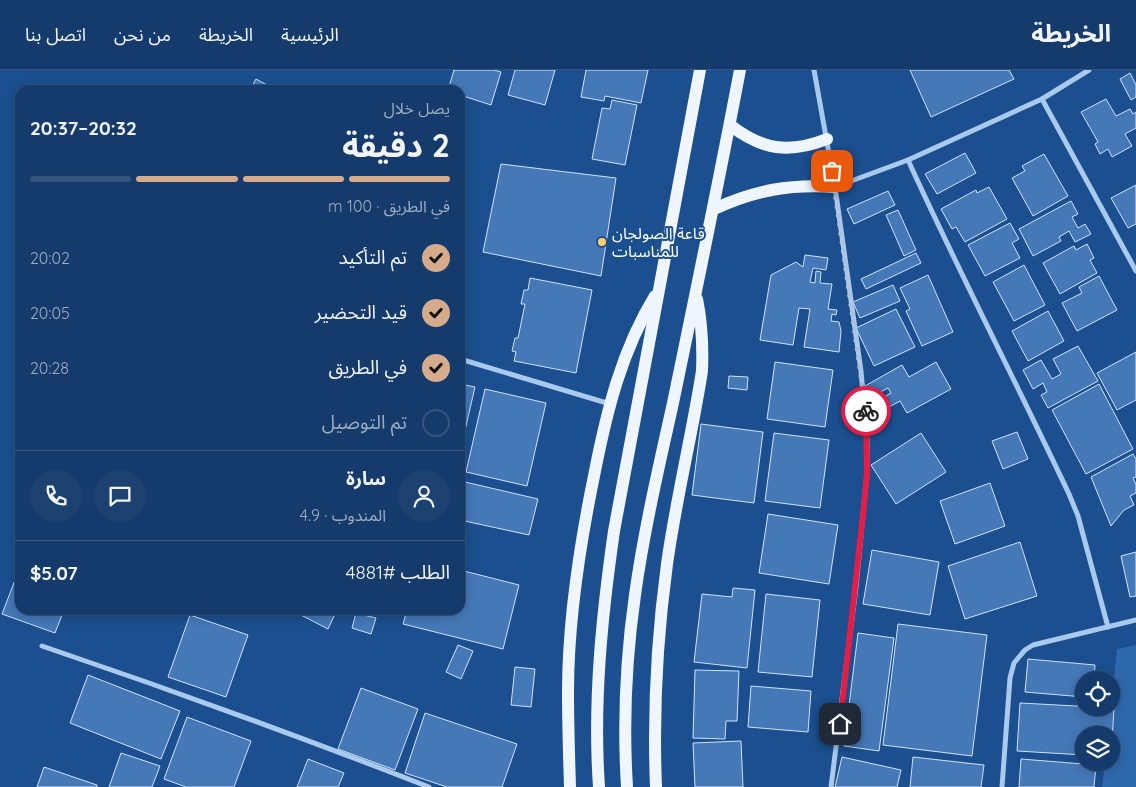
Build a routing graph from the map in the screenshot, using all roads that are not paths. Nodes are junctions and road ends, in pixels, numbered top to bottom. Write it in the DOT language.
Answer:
graph roads {
  1 [pos="700,70"];
  2 [pos="740,70"];
  3 [pos="814,70"];
  4 [pos="1089,70"];
  5 [pos="1042,99"];
  6 [pos="730,125"];
  7 [pos="826,139"];
  8 [pos="908,160"];
  9 [pos="835,187"];
  10 [pos="714,209"];
  11 [pos="1136,271"];
  12 [pos="659,290"];
  13 [pos="696,293"];
  14 [pos="465,360"];
  15 [pos="610,404"];
  16 [pos="1136,620"];
  17 [pos="1108,627"];
  18 [pos="42,646"];
  19 [pos="429,787"];
  20 [pos="570,787"];
  21 [pos="599,787"];
  22 [pos="627,787"];
  23 [pos="656,787"];
  24 [pos="830,787"];
  25 [pos="1002,787"];
  1 -- 12 [label="main road"];
  2 -- 6 [label="main road"];
  3 -- 7 [label="street"];
  4 -- 5 [label="street"];
  5 -- 8 [label="street"];
  5 -- 11 [label="street"];
  6 -- 7 [label="main road"];
  6 -- 10 [label="main road"];
  7 -- 9 [label="street"];
  8 -- 9 [label="street"];
  8 -- 17 [label="street"];
  9 -- 10 [label="main road"];
  9 -- 24 [label="street"];
  10 -- 13 [label="main road"];
  12 -- 15 [label="main road"];
  12 -- 21 [label="main road"];
  13 -- 22 [label="main road"];
  13 -- 23 [label="main road"];
  14 -- 15 [label="street"];
  15 -- 20 [label="main road"];
  16 -- 17 [label="street"];
  17 -- 25 [label="street"];
  18 -- 19 [label="street"];
}
